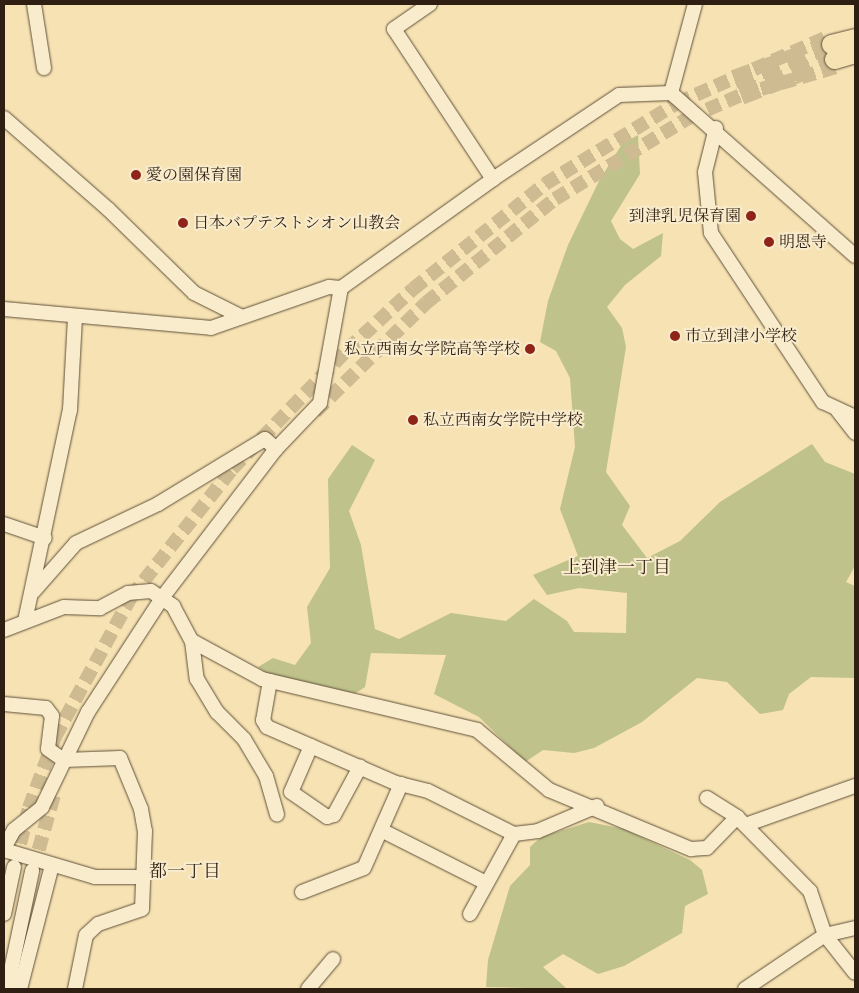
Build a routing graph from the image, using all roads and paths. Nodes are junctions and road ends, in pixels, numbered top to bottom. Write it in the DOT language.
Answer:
graph roads {
  1 [pos="34,4"];
  2 [pos="430,4"];
  3 [pos="695,4"];
  4 [pos="855,28"];
  5 [pos="855,38"];
  6 [pos="832,52"];
  7 [pos="855,53"];
  8 [pos="855,62"];
  9 [pos="44,68"];
  10 [pos="671,93"];
  11 [pos="4,118"];
  12 [pos="716,128"];
  13 [pos="10,134"];
  14 [pos="493,179"];
  15 [pos="855,256"];
  16 [pos="341,288"];
  17 [pos="4,309"];
  18 [pos="240,316"];
  19 [pos="75,317"];
  20 [pos="837,411"];
  21 [pos="855,417"];
  22 [pos="855,433"];
  23 [pos="276,449"];
  24 [pos="4,524"];
  25 [pos="45,538"];
  26 [pos="31,594"];
  27 [pos="162,598"];
  28 [pos="25,621"];
  29 [pos="4,630"];
  30 [pos="192,641"];
  31 [pos="270,681"];
  32 [pos="4,704"];
  33 [pos="311,746"];
  34 [pos="64,760"];
  35 [pos="360,767"];
  36 [pos="401,784"];
  37 [pos="855,786"];
  38 [pos="706,798"];
  39 [pos="598,806"];
  40 [pos="277,814"];
  41 [pos="742,820"];
  42 [pos="384,830"];
  43 [pos="514,834"];
  44 [pos="4,849"];
  45 [pos="52,865"];
  46 [pos="14,867"];
  47 [pos="32,871"];
  48 [pos="143,878"];
  49 [pos="486,883"];
  50 [pos="302,892"];
  51 [pos="4,914"];
  52 [pos="470,914"];
  53 [pos="855,928"];
  54 [pos="825,935"];
  55 [pos="333,959"];
  56 [pos="855,973"];
  57 [pos="7,989"];
  58 [pos="20,989"];
  59 [pos="75,989"];
  60 [pos="308,989"];
  61 [pos="745,989"];
  1 -- 9 [label="street"];
  2 -- 14 [label="street"];
  3 -- 10 [label="street"];
  4 -- 6 [label="street"];
  5 -- 6 [label="highway"];
  6 -- 7 [label="highway"];
  6 -- 8 [label="street"];
  10 -- 12 [label="street"];
  10 -- 14 [label="street"];
  11 -- 13 [label="street"];
  12 -- 15 [label="street"];
  12 -- 20 [label="street"];
  13 -- 18 [label="street"];
  14 -- 16 [label="street"];
  16 -- 18 [label="street"];
  16 -- 23 [label="street"];
  17 -- 19 [label="street"];
  18 -- 19 [label="street"];
  19 -- 25 [label="street"];
  20 -- 21 [label="street"];
  20 -- 22 [label="street"];
  23 -- 26 [label="street"];
  23 -- 27 [label="street"];
  24 -- 25 [label="street"];
  25 -- 26 [label="street"];
  26 -- 28 [label="street"];
  27 -- 28 [label="street"];
  27 -- 30 [label="street"];
  27 -- 34 [label="street"];
  28 -- 29 [label="street"];
  30 -- 31 [label="street"];
  30 -- 40 [label="street"];
  31 -- 33 [label="street"];
  31 -- 39 [label="street"];
  32 -- 34 [label="street"];
  33 -- 35 [label="street"];
  33 -- 35 [label="street"];
  34 -- 44 [label="street"];
  34 -- 48 [label="street"];
  35 -- 36 [label="street"];
  36 -- 42 [label="street"];
  36 -- 43 [label="street"];
  37 -- 41 [label="street"];
  38 -- 41 [label="street"];
  39 -- 41 [label="street"];
  39 -- 43 [label="street"];
  41 -- 54 [label="street"];
  42 -- 49 [label="street"];
  42 -- 50 [label="street"];
  43 -- 49 [label="street"];
  44 -- 45 [label="street"];
  45 -- 48 [label="street"];
  45 -- 58 [label="street"];
  46 -- 51 [label="street"];
  47 -- 57 [label="street"];
  48 -- 59 [label="street"];
  49 -- 52 [label="street"];
  53 -- 54 [label="street"];
  54 -- 56 [label="street"];
  54 -- 61 [label="street"];
  55 -- 60 [label="street"];
}
